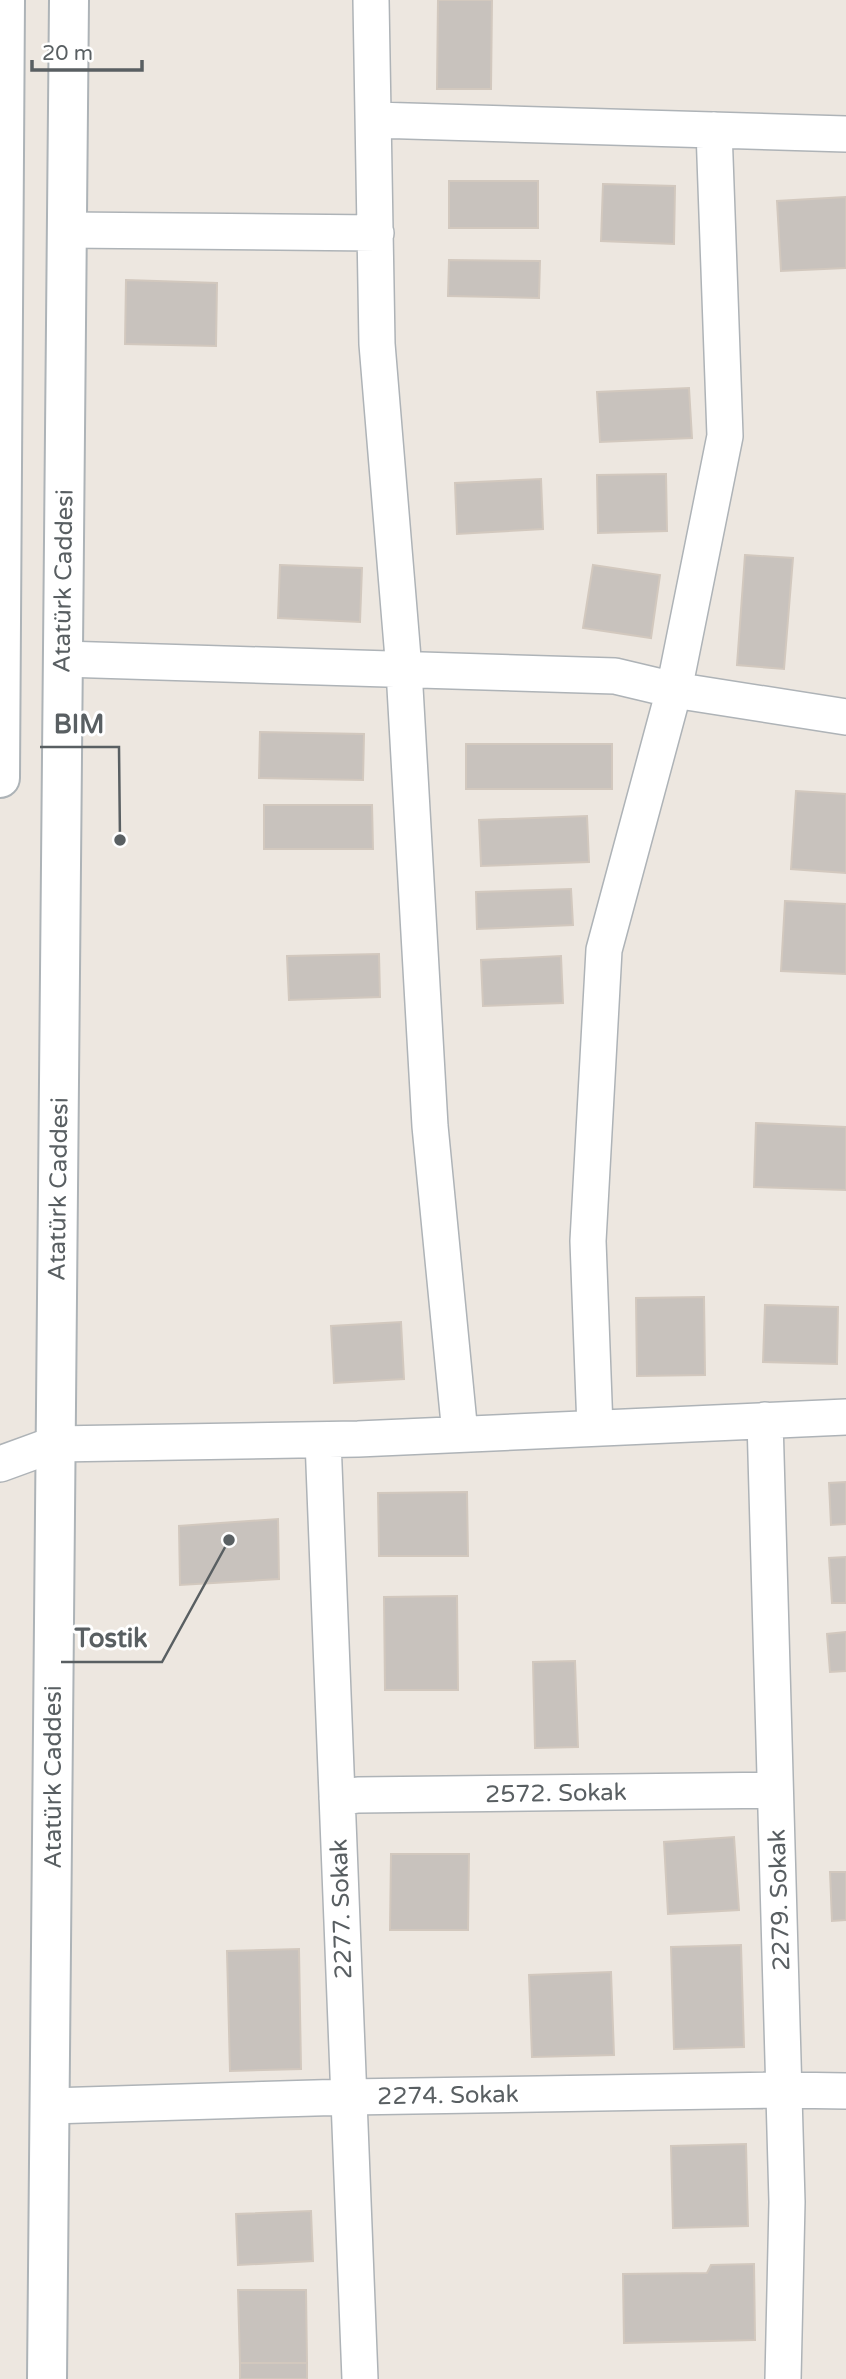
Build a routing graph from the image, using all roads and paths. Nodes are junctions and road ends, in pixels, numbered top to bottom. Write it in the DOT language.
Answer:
graph roads {
  1 [pos="5,0"];
  2 [pos="69,0"];
  3 [pos="371,0"];
  4 [pos="374,120"];
  5 [pos="714,130"];
  6 [pos="846,134"];
  7 [pos="2,209"];
  8 [pos="67,230"];
  9 [pos="376,233"];
  10 [pos="1,657"];
  11 [pos="63,659"];
  12 [pos="404,670"];
  13 [pos="674,690"];
  14 [pos="846,717"];
  15 [pos="0,778"];
  16 [pos="846,1417"];
  17 [pos="765,1420"];
  18 [pos="596,1428"];
  19 [pos="460,1434"];
  20 [pos="323,1440"];
  21 [pos="55,1444"];
  22 [pos="0,1464"];
  23 [pos="775,1790"];
  24 [pos="337,1798"];
  25 [pos="784,2090"];
  26 [pos="846,2091"];
  27 [pos="349,2097"];
  28 [pos="50,2106"];
  29 [pos="47,2379"];
  30 [pos="360,2379"];
  31 [pos="783,2379"];
  1 -- 7 [label="main road"];
  2 -- 8 [label="main road, Atatürk Caddesi"];
  3 -- 4 [label="street"];
  4 -- 5 [label="street"];
  4 -- 9 [label="street"];
  5 -- 6 [label="street"];
  5 -- 13 [label="street"];
  7 -- 10 [label="main road"];
  8 -- 9 [label="street"];
  8 -- 11 [label="main road, Atatürk Caddesi"];
  9 -- 12 [label="street"];
  10 -- 15 [label="main road"];
  11 -- 12 [label="street"];
  11 -- 21 [label="main road, Atatürk Caddesi"];
  12 -- 13 [label="street"];
  12 -- 19 [label="street"];
  13 -- 14 [label="street"];
  13 -- 18 [label="street"];
  16 -- 17 [label="street"];
  17 -- 18 [label="street"];
  17 -- 23 [label="street, 2279. Sokak"];
  18 -- 19 [label="street"];
  19 -- 20 [label="street"];
  20 -- 21 [label="street"];
  20 -- 24 [label="street, 2277. Sokak"];
  21 -- 22 [label="street"];
  21 -- 28 [label="main road, Atatürk Caddesi"];
  23 -- 24 [label="street, 2572. Sokak"];
  23 -- 25 [label="street, 2279. Sokak"];
  24 -- 27 [label="street, 2277. Sokak"];
  25 -- 26 [label="street, 2274. Sokak"];
  25 -- 27 [label="street, 2274. Sokak"];
  25 -- 31 [label="street, 2279. Sokak"];
  27 -- 28 [label="street, 2274. Sokak"];
  27 -- 30 [label="street, 2277. Sokak"];
  28 -- 29 [label="main road, Atatürk Caddesi"];
}
